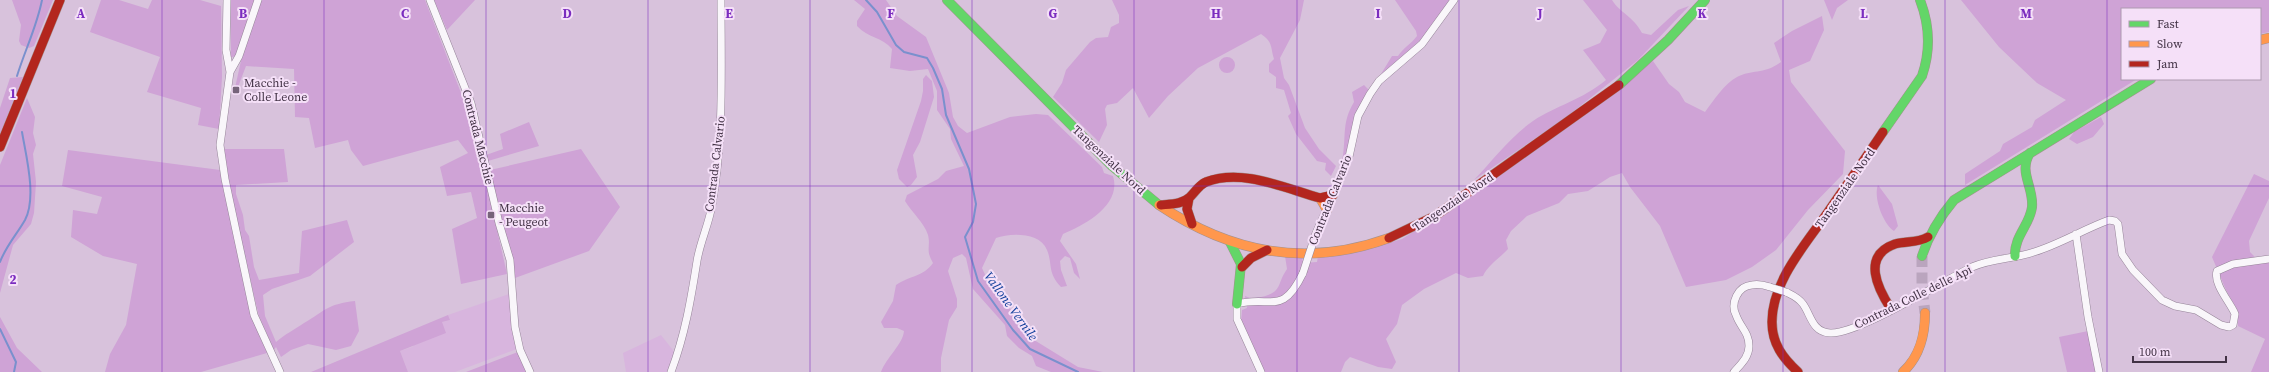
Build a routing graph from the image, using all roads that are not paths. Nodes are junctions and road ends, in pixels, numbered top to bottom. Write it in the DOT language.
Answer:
graph roads {
  1 [pos="60,0"];
  2 [pos="227,0"];
  3 [pos="258,0"];
  4 [pos="430,0"];
  5 [pos="721,0"];
  6 [pos="947,0"];
  7 [pos="1705,0"];
  8 [pos="1450,2"];
  9 [pos="1921,3"];
  10 [pos="230,72"];
  11 [pos="2150,80"];
  12 [pos="0,147"];
  13 [pos="2030,153"];
  14 [pos="2001,170"];
  15 [pos="2025,176"];
  16 [pos="1333,195"];
  17 [pos="1189,198"];
  18 [pos="1320,198"];
  19 [pos="1161,205"];
  20 [pos="1327,210"];
  21 [pos="1192,224"];
  22 [pos="2076,234"];
  23 [pos="1928,237"];
  24 [pos="1230,242"];
  25 [pos="1913,244"];
  26 [pos="1267,250"];
  27 [pos="2015,256"];
  28 [pos="2269,259"];
  29 [pos="1242,267"];
  30 [pos="1237,304"];
  31 [pos="1891,309"];
  32 [pos="1925,313"];
  33 [pos="280,372"];
  34 [pos="530,372"];
  35 [pos="671,372"];
  36 [pos="1261,372"];
  37 [pos="1734,372"];
  38 [pos="1798,372"];
  39 [pos="1903,372"];
  40 [pos="2098,372"];
  1 -- 12 [label="main road"];
  2 -- 10 [label="street"];
  3 -- 10 [label="street"];
  4 -- 34 [label="street, Contrada Macchie"];
  5 -- 35 [label="street, Contrada Calvario"];
  6 -- 19 [label="main road, Tangenziale Nord"];
  7 -- 26 [label="main road, Tangenziale Nord"];
  8 -- 16 [label="street, Contrada Calvario"];
  9 -- 38 [label="main road, Tangenziale Nord"];
  10 -- 33 [label="street"];
  11 -- 13 [label="main road"];
  13 -- 14 [label="main road"];
  13 -- 15 [label="main road"];
  14 -- 15 [label="main road"];
  14 -- 23 [label="main road"];
  15 -- 27 [label="main road"];
  16 -- 18 [label="main road"];
  16 -- 20 [label="street, Contrada Calvario"];
  17 -- 18 [label="main road"];
  17 -- 19 [label="main road"];
  17 -- 21 [label="main road"];
  18 -- 20 [label="main road"];
  19 -- 21 [label="main road, Tangenziale Nord"];
  20 -- 30 [label="street, Contrada Calvario, bridge"];
  21 -- 24 [label="main road, Tangenziale Nord"];
  22 -- 27 [label="street, Contrada Colle delle Api"];
  22 -- 28 [label="street, Contrada Colle delle Api"];
  22 -- 40 [label="street"];
  23 -- 25 [label="main road"];
  23 -- 25 [label="main road"];
  24 -- 26 [label="main road, Tangenziale Nord"];
  24 -- 29 [label="main road"];
  25 -- 31 [label="main road"];
  26 -- 29 [label="main road"];
  27 -- 31 [label="street, Contrada Colle delle Api"];
  29 -- 30 [label="main road"];
  30 -- 36 [label="street"];
  31 -- 37 [label="street, Contrada Colle delle Api, bridge"];
  32 -- 39 [label="main road"];
}
